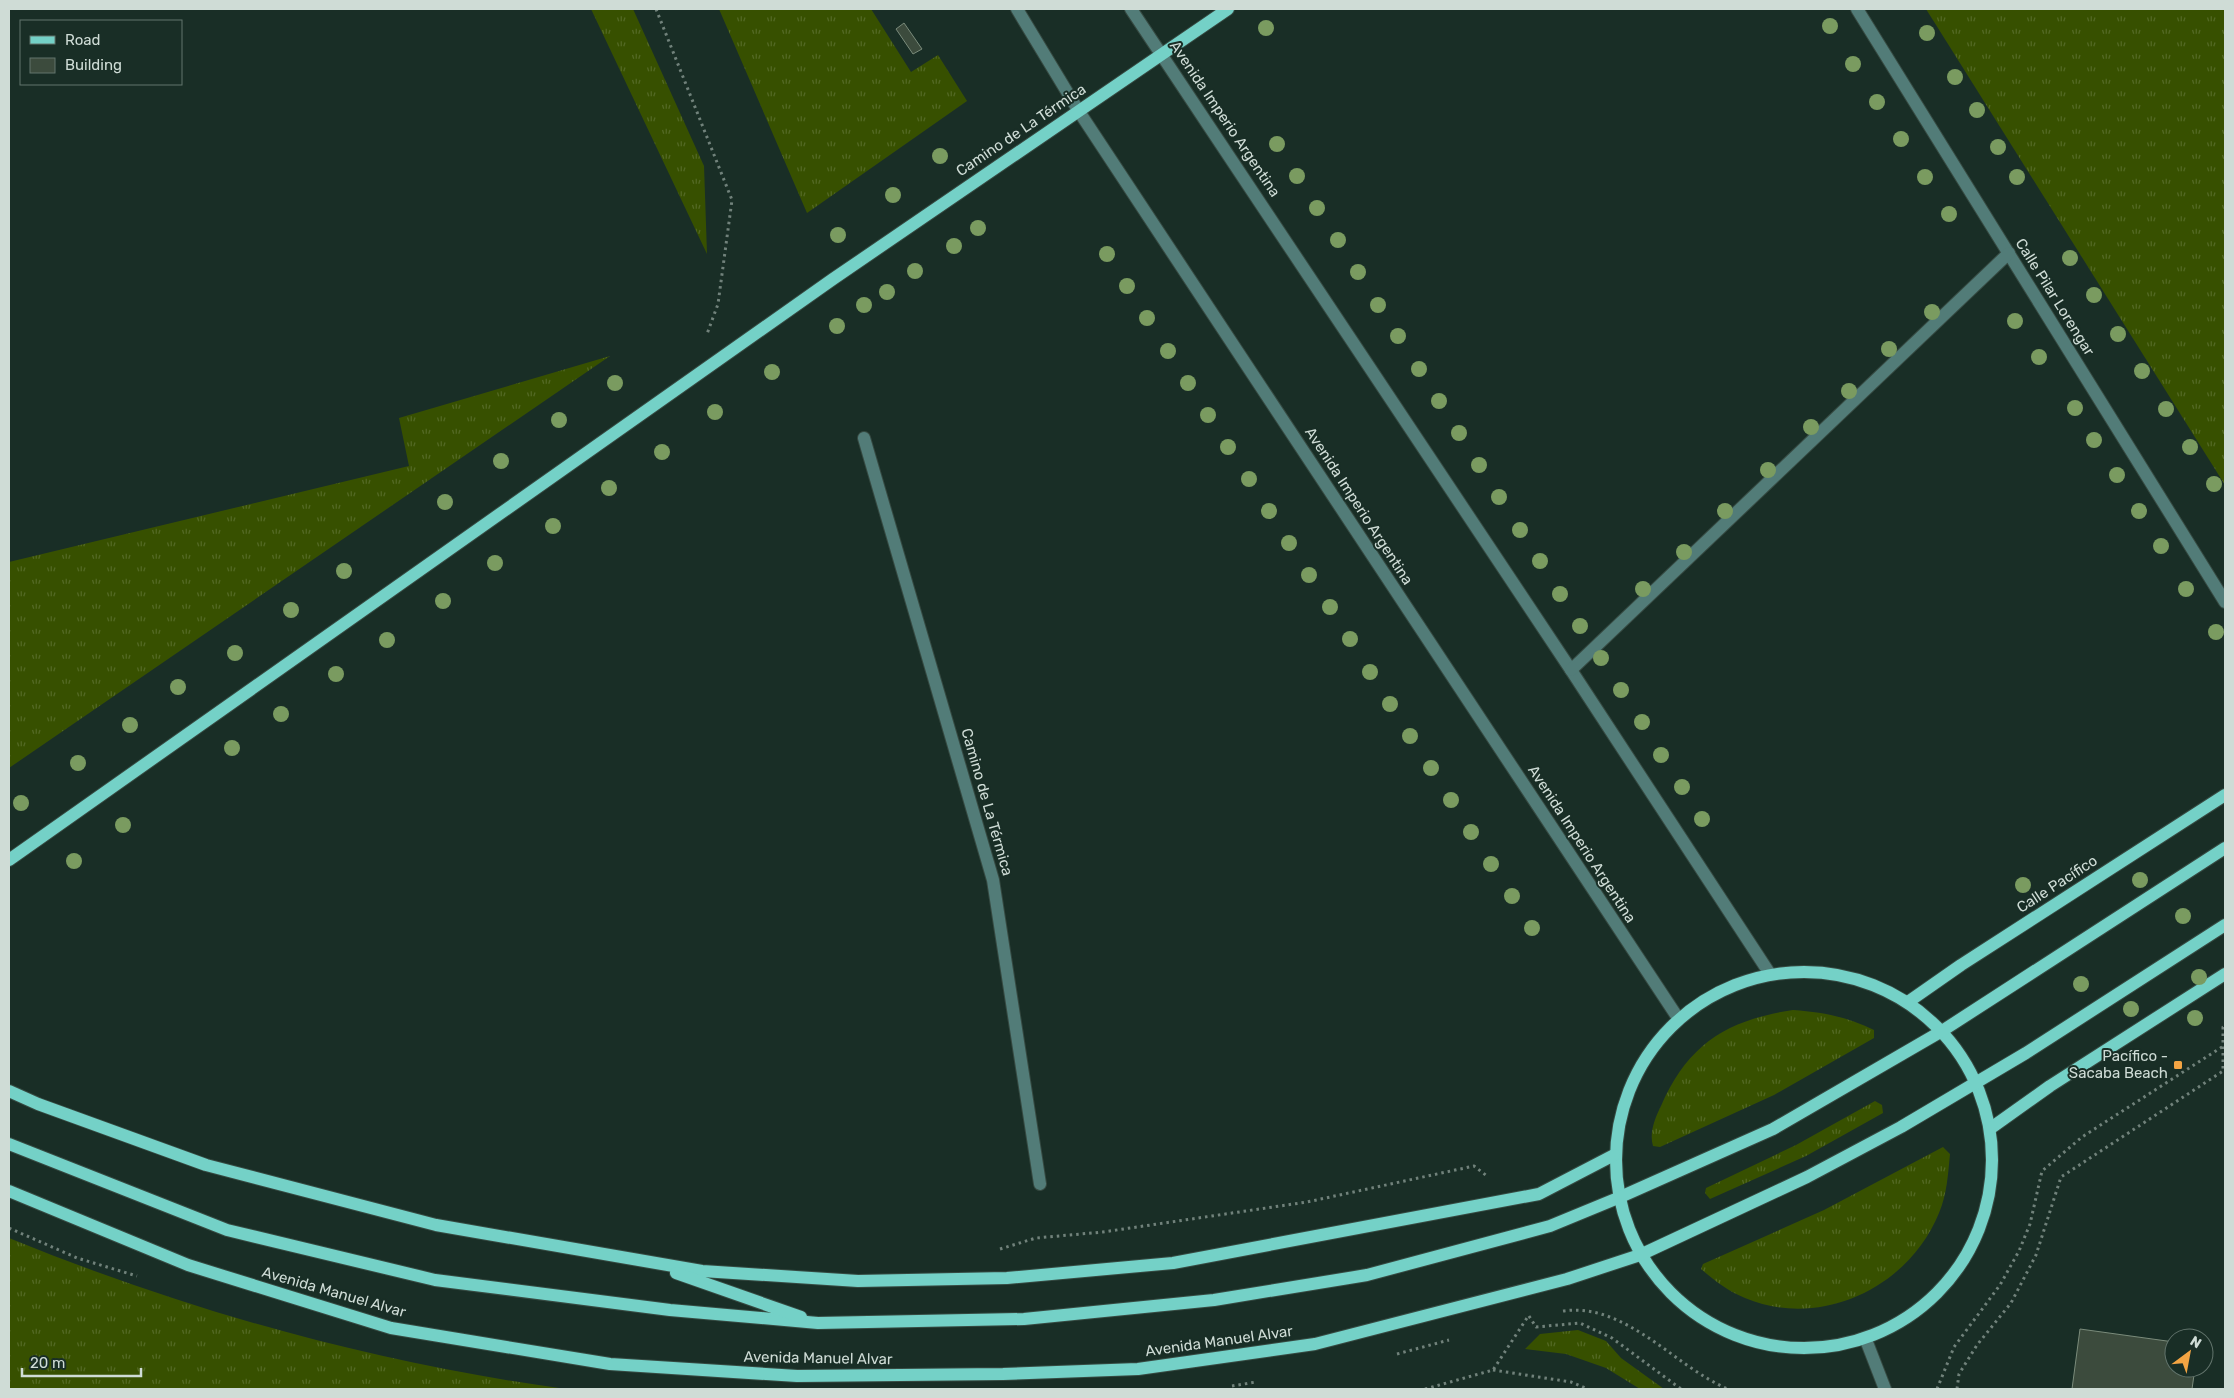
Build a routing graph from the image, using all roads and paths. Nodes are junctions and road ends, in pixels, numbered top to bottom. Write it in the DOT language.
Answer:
graph roads {
  1 [pos="656,9"];
  2 [pos="1017,9"];
  3 [pos="1131,9"];
  4 [pos="1228,9"];
  5 [pos="1857,9"];
  6 [pos="1163,54"];
  7 [pos="1078,110"];
  8 [pos="2009,253"];
  9 [pos="691,379"];
  10 [pos="864,438"];
  11 [pos="2225,602"];
  12 [pos="1571,670"];
  13 [pos="2225,795"];
  14 [pos="2225,848"];
  15 [pos="9,860"];
  16 [pos="2225,925"];
  17 [pos="1770,974"];
  18 [pos="2225,974"];
  19 [pos="1908,1002"];
  20 [pos="1678,1018"];
  21 [pos="2225,1026"];
  22 [pos="1942,1031"];
  23 [pos="2224,1046"];
  24 [pos="1977,1082"];
  25 [pos="9,1091"];
  26 [pos="1991,1128"];
  27 [pos="9,1144"];
  28 [pos="1614,1155"];
  29 [pos="1040,1184"];
  30 [pos="9,1191"];
  31 [pos="1618,1198"];
  32 [pos="1497,1203"];
  33 [pos="998,1249"];
  34 [pos="1640,1256"];
  35 [pos="643,1262"];
  36 [pos="1554,1312"];
  37 [pos="1537,1314"];
  38 [pos="1528,1315"];
  39 [pos="818,1323"];
  40 [pos="1866,1340"];
  41 [pos="1494,1370"];
  42 [pos="1425,1389"];
  43 [pos="1588,1389"];
  44 [pos="1681,1389"];
  45 [pos="1728,1389"];
  46 [pos="1885,1389"];
  47 [pos="1937,1389"];
  48 [pos="1957,1389"];
  1 -- 9 [label="path"];
  2 -- 7 [label="street, Avenida Imperio Argentina"];
  3 -- 6 [label="street, Avenida Imperio Argentina"];
  4 -- 6 [label="main road, Camino de La Térmica"];
  5 -- 8 [label="street, Calle Pilar Lorengar"];
  6 -- 7 [label="main road, Camino de La Térmica"];
  6 -- 12 [label="street, Avenida Imperio Argentina"];
  7 -- 9 [label="main road, Camino de La Térmica"];
  7 -- 20 [label="street, Avenida Imperio Argentina"];
  8 -- 11 [label="street, Calle Pilar Lorengar"];
  8 -- 12 [label="street"];
  9 -- 15 [label="main road, Camino de La Térmica"];
  10 -- 29 [label="street, Camino de La Térmica"];
  12 -- 17 [label="street, Avenida Imperio Argentina"];
  13 -- 19 [label="main road, Calle Pacífico"];
  14 -- 22 [label="main road"];
  16 -- 24 [label="main road"];
  17 -- 19 [label="main road"];
  17 -- 20 [label="main road"];
  18 -- 26 [label="main road"];
  19 -- 22 [label="main road"];
  20 -- 28 [label="main road"];
  21 -- 23 [label="path"];
  22 -- 24 [label="main road"];
  22 -- 31 [label="main road"];
  23 -- 47 [label="path"];
  23 -- 48 [label="path"];
  24 -- 26 [label="main road"];
  24 -- 34 [label="main road, Avenida Manuel Alvar"];
  25 -- 35 [label="main road"];
  26 -- 40 [label="main road"];
  27 -- 39 [label="main road"];
  28 -- 31 [label="main road"];
  28 -- 32 [label="main road"];
  30 -- 34 [label="main road, Avenida Manuel Alvar"];
  31 -- 34 [label="main road"];
  31 -- 39 [label="main road"];
  32 -- 33 [label="path"];
  32 -- 35 [label="main road"];
  34 -- 40 [label="main road"];
  35 -- 39 [label="main road"];
  36 -- 45 [label="path"];
  37 -- 38 [label="path"];
  38 -- 41 [label="path"];
  38 -- 44 [label="path"];
  40 -- 46 [label="street"];
  41 -- 42 [label="path"];
  41 -- 43 [label="path"];
}
